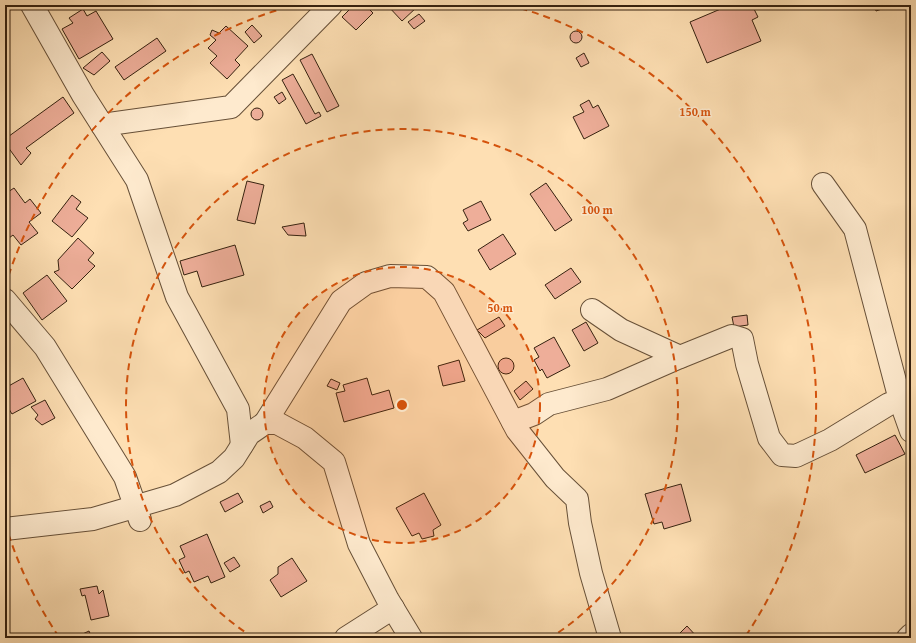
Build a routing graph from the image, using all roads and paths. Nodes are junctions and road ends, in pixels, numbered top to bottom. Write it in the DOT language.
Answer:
graph roads {
  1 [pos="33,5"];
  2 [pos="331,5"];
  3 [pos="102,125"];
  4 [pos="822,184"];
  5 [pos="5,300"];
  6 [pos="592,310"];
  7 [pos="680,357"];
  8 [pos="900,400"];
  9 [pos="513,422"];
  10 [pos="265,423"];
  11 [pos="911,431"];
  12 [pos="242,445"];
  13 [pos="138,513"];
  14 [pos="5,529"];
  15 [pos="393,608"];
  16 [pos="911,635"];
  17 [pos="346,638"];
  18 [pos="411,638"];
  19 [pos="610,638"];
  20 [pos="908,638"];
  1 -- 3 [label="street"];
  2 -- 3 [label="street"];
  3 -- 12 [label="street"];
  4 -- 8 [label="street"];
  5 -- 13 [label="street"];
  6 -- 7 [label="street"];
  7 -- 8 [label="street"];
  7 -- 9 [label="street"];
  8 -- 11 [label="street"];
  9 -- 10 [label="street"];
  9 -- 19 [label="street"];
  10 -- 12 [label="street"];
  10 -- 15 [label="street"];
  12 -- 13 [label="street"];
  13 -- 14 [label="street"];
  15 -- 17 [label="street"];
  15 -- 18 [label="street"];
  16 -- 20 [label="street"];
}
